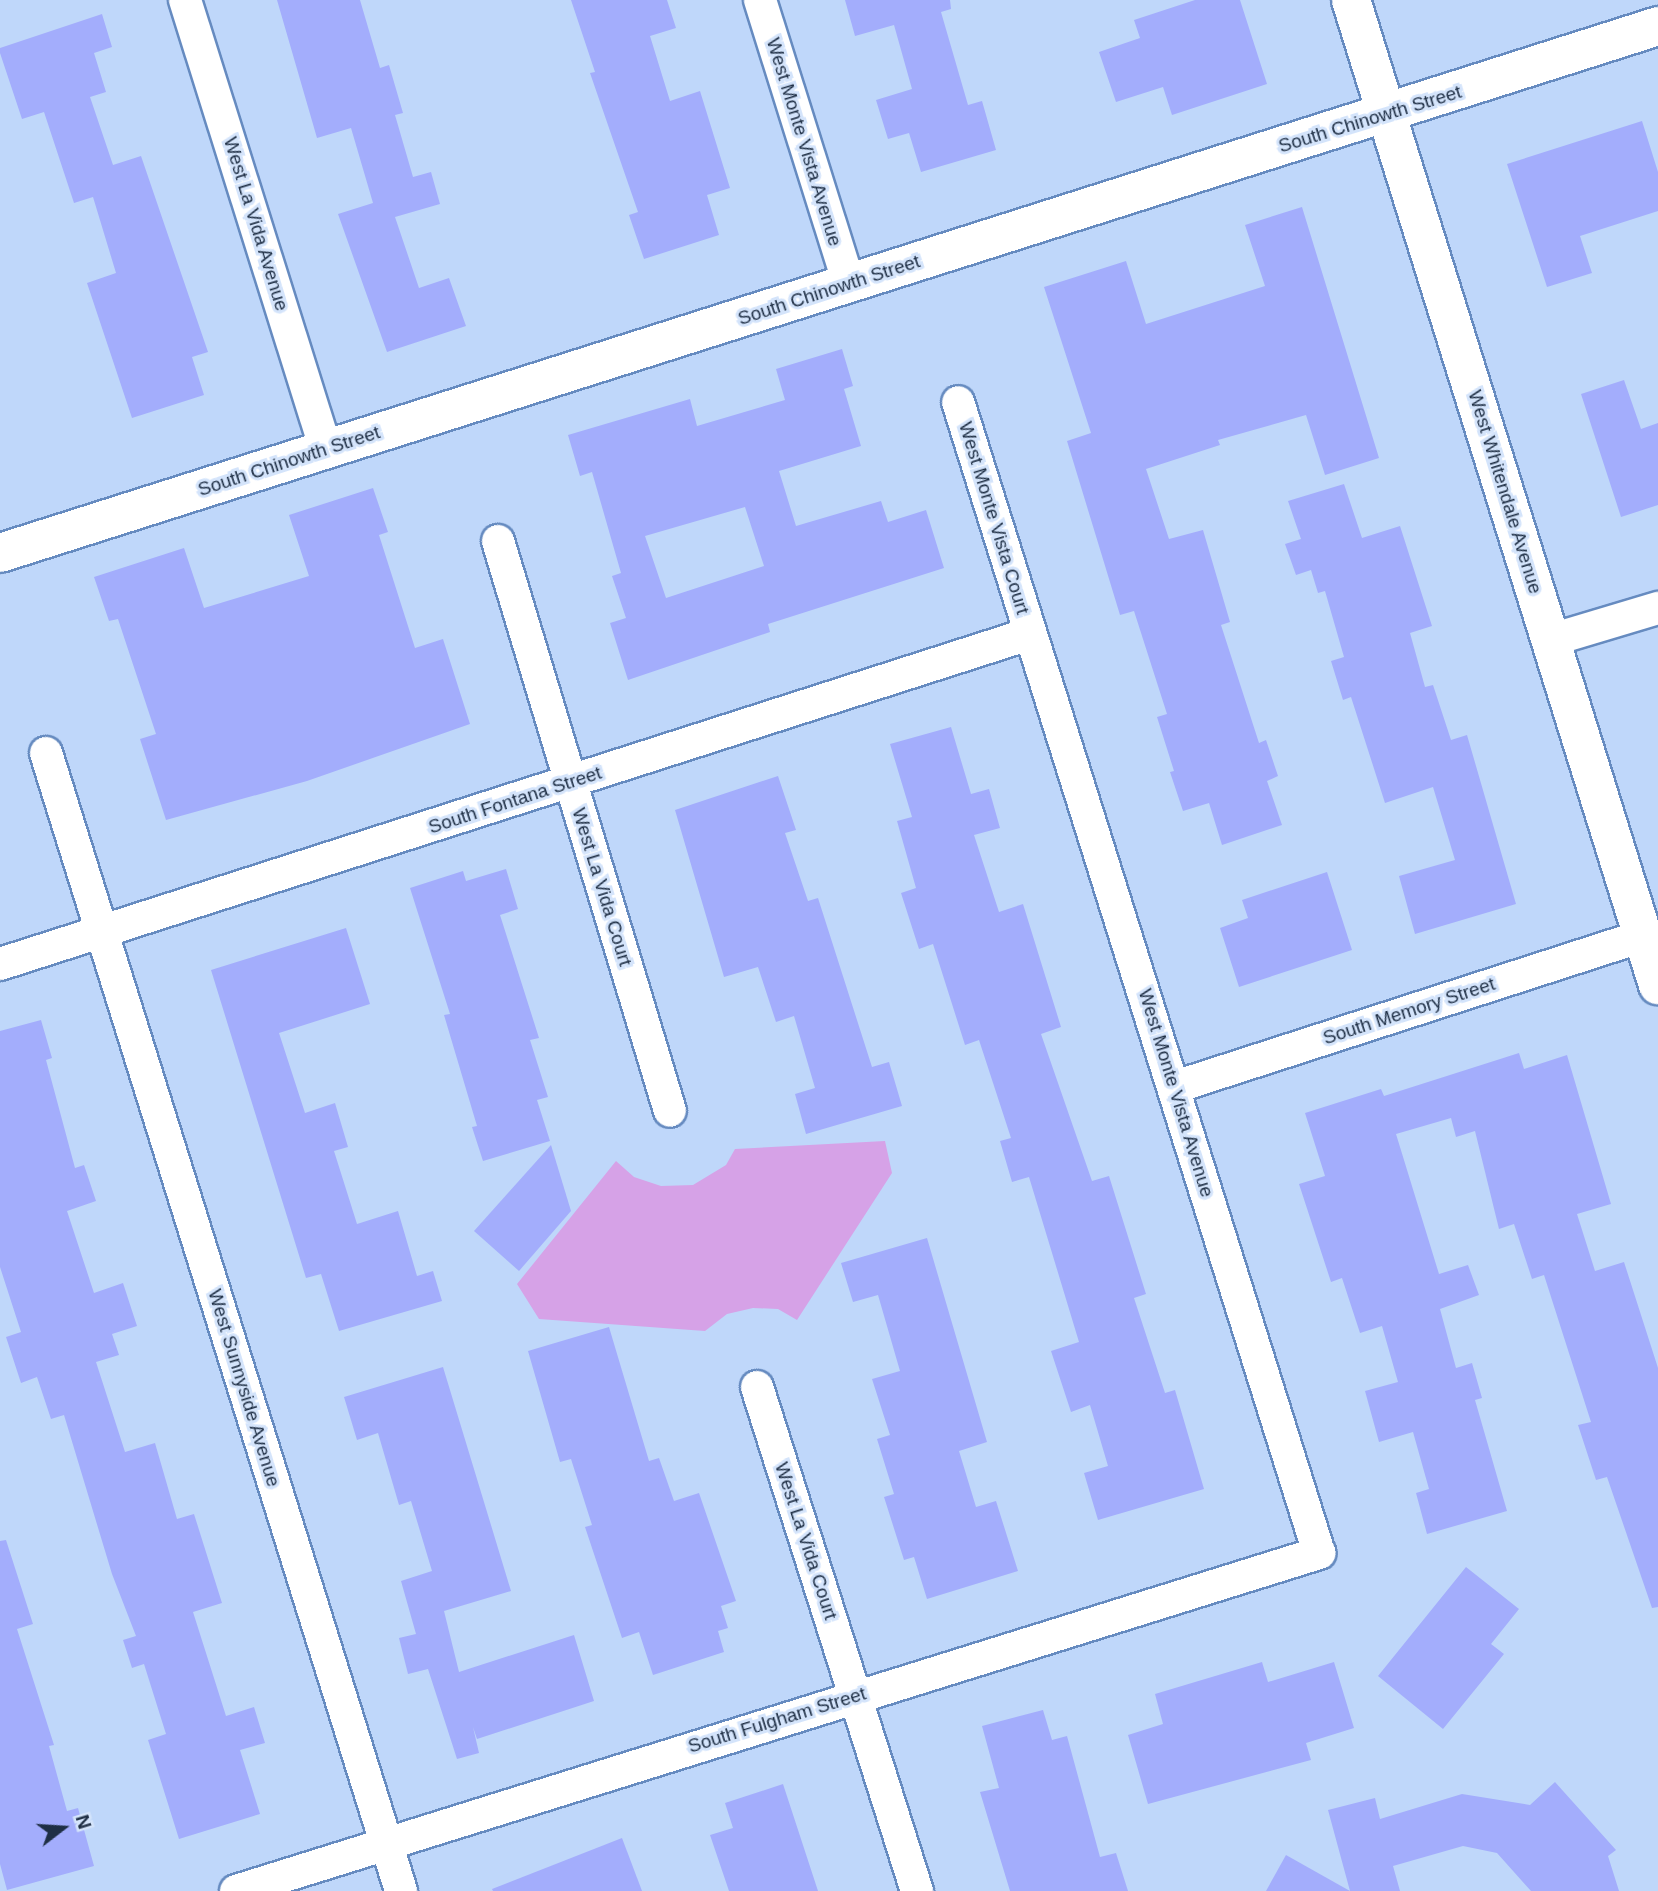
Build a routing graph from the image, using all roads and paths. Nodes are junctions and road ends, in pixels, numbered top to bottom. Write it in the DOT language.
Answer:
graph roads {
  1 [pos="185,0"];
  2 [pos="760,0"];
  3 [pos="1351,0"];
  4 [pos="1658,26"];
  5 [pos="1386,113"];
  6 [pos="849,285"];
  7 [pos="958,402"];
  8 [pos="326,449"];
  9 [pos="498,541"];
  10 [pos="0,552"];
  11 [pos="1658,608"];
  12 [pos="1029,634"];
  13 [pos="1551,640"];
  14 [pos="46,753"];
  15 [pos="570,782"];
  16 [pos="101,932"];
  17 [pos="1643,936"];
  18 [pos="0,964"];
  19 [pos="1658,985"];
  20 [pos="1175,1087"];
  21 [pos="670,1111"];
  22 [pos="757,1387"];
  23 [pos="1319,1553"];
  24 [pos="855,1695"];
  25 [pos="387,1843"];
  26 [pos="236,1891"];
  27 [pos="401,1891"];
  28 [pos="917,1891"];
  1 -- 8 [label="street, West La Vida Avenue"];
  2 -- 6 [label="street, West Monte Vista Avenue"];
  3 -- 5 [label="street, West Whitendale Avenue"];
  4 -- 5 [label="street, South Chinowth Street"];
  5 -- 6 [label="street, South Chinowth Street"];
  5 -- 13 [label="street, West Whitendale Avenue"];
  6 -- 8 [label="street, South Chinowth Street"];
  7 -- 12 [label="street, West Monte Vista Court"];
  8 -- 10 [label="street, South Chinowth Street"];
  9 -- 15 [label="street, West La Vida Court"];
  11 -- 13 [label="street"];
  12 -- 15 [label="street, South Fontana Street"];
  12 -- 20 [label="street, West Monte Vista Avenue"];
  13 -- 17 [label="street, West Whitendale Avenue"];
  14 -- 16 [label="street, West Sunnyside Avenue"];
  15 -- 16 [label="street, South Fontana Street"];
  15 -- 21 [label="street, West La Vida Court"];
  16 -- 18 [label="street, South Fontana Street"];
  16 -- 25 [label="street, West Sunnyside Avenue"];
  17 -- 19 [label="street, West Whitendale Avenue"];
  17 -- 20 [label="street, South Memory Street"];
  20 -- 23 [label="street, West Monte Vista Avenue"];
  22 -- 24 [label="street, West La Vida Court"];
  23 -- 24 [label="street, South Fulgham Street"];
  24 -- 25 [label="street, South Fulgham Street"];
  24 -- 28 [label="street"];
  25 -- 26 [label="street, South Fulgham Street"];
  25 -- 27 [label="street, West Sunnyside Avenue"];
}
